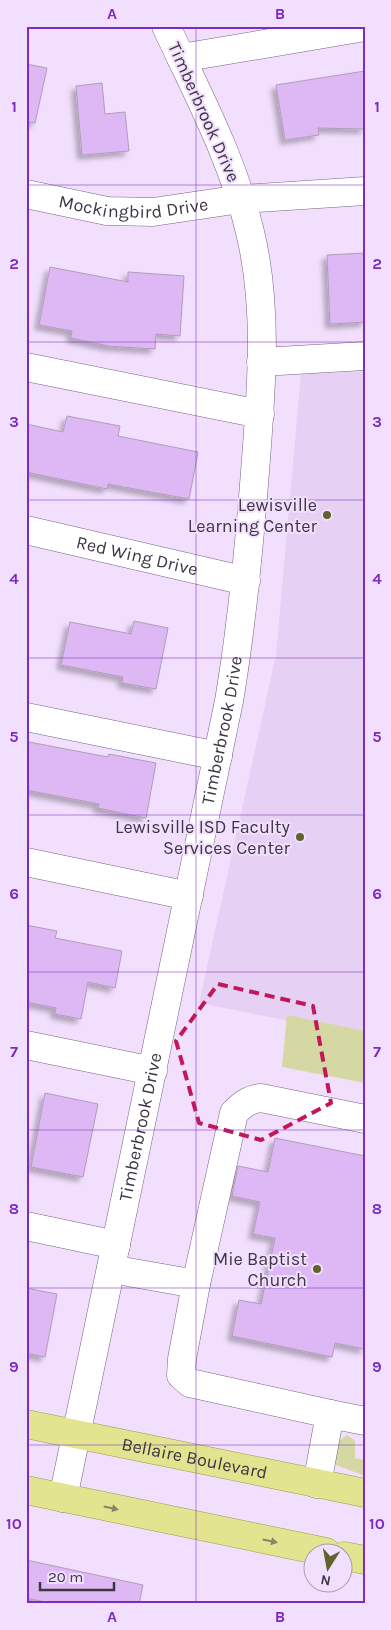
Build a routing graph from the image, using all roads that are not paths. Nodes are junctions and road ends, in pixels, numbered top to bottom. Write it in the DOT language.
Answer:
graph roads {
  1 [pos="166,26"];
  2 [pos="365,27"];
  3 [pos="181,58"];
  4 [pos="365,191"];
  5 [pos="26,194"];
  6 [pos="241,199"];
  7 [pos="365,356"];
  8 [pos="262,362"];
  9 [pos="26,367"];
  10 [pos="260,414"];
  11 [pos="26,530"];
  12 [pos="246,581"];
  13 [pos="26,717"];
  14 [pos="218,756"];
  15 [pos="26,862"];
  16 [pos="189,896"];
  17 [pos="26,1045"];
  18 [pos="152,1071"];
  19 [pos="365,1119"];
  20 [pos="26,1226"];
  21 [pos="114,1257"];
  22 [pos="196,1284"];
  23 [pos="330,1414"];
  24 [pos="365,1421"];
  25 [pos="26,1424"];
  26 [pos="76,1434"];
  27 [pos="318,1484"];
  28 [pos="26,1490"];
  29 [pos="365,1493"];
  30 [pos="63,1498"];
  31 [pos="304,1547"];
  1 -- 3 [label="street, Timberbrook Drive"];
  2 -- 3 [label="street"];
  3 -- 6 [label="street, Timberbrook Drive"];
  4 -- 6 [label="street, Mockingbird Drive"];
  5 -- 6 [label="street, Mockingbird Drive"];
  6 -- 8 [label="street, Timberbrook Drive"];
  7 -- 8 [label="street"];
  8 -- 10 [label="street, Timberbrook Drive"];
  9 -- 10 [label="street"];
  10 -- 12 [label="street, Timberbrook Drive"];
  11 -- 12 [label="street, Red Wing Drive"];
  12 -- 14 [label="street, Timberbrook Drive"];
  13 -- 14 [label="street"];
  14 -- 16 [label="street, Timberbrook Drive"];
  15 -- 16 [label="street"];
  16 -- 18 [label="street, Timberbrook Drive"];
  17 -- 18 [label="street"];
  18 -- 21 [label="street, Timberbrook Drive"];
  19 -- 22 [label="street"];
  20 -- 21 [label="street"];
  21 -- 22 [label="street"];
  21 -- 26 [label="street, Timberbrook Drive"];
  22 -- 23 [label="street"];
  23 -- 24 [label="street"];
  23 -- 27 [label="street"];
  25 -- 26 [label="main road, Bellaire Boulevard"];
  26 -- 27 [label="main road, Bellaire Boulevard"];
  26 -- 30 [label="street, Timberbrook Drive"];
  27 -- 29 [label="main road, Bellaire Boulevard"];
  28 -- 30 [label="main road"];
  30 -- 31 [label="main road, one-way"];
}
